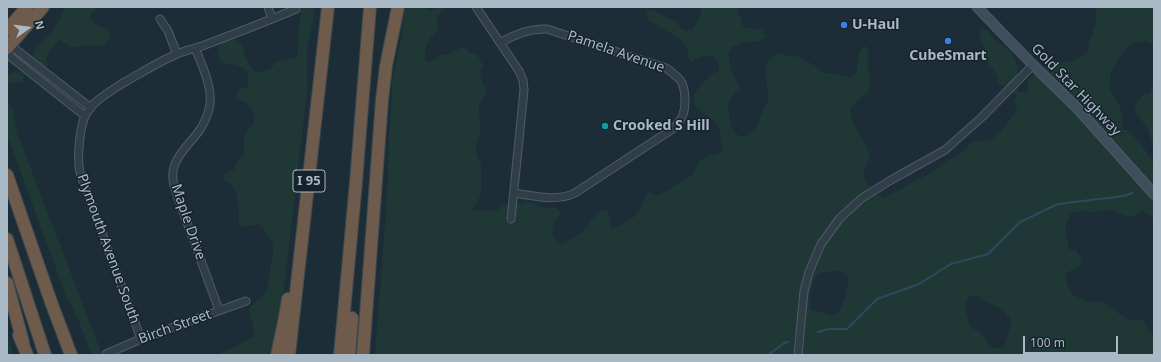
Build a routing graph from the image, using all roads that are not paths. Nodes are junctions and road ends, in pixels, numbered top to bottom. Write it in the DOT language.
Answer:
graph roads {
  1 [pos="27,7"];
  2 [pos="43,7"];
  3 [pos="268,7"];
  4 [pos="328,7"];
  5 [pos="370,7"];
  6 [pos="375,7"];
  7 [pos="398,7"];
  8 [pos="476,7"];
  9 [pos="976,7"];
  10 [pos="296,9"];
  11 [pos="160,19"];
  12 [pos="272,19"];
  13 [pos="7,30"];
  14 [pos="500,43"];
  15 [pos="7,47"];
  16 [pos="196,48"];
  17 [pos="177,54"];
  18 [pos="1033,65"];
  19 [pos="318,98"];
  20 [pos="88,111"];
  21 [pos="7,175"];
  22 [pos="514,193"];
  23 [pos="1154,194"];
  24 [pos="511,219"];
  25 [pos="7,239"];
  26 [pos="33,250"];
  27 [pos="7,283"];
  28 [pos="246,301"];
  29 [pos="7,302"];
  30 [pos="219,310"];
  31 [pos="141,339"];
  32 [pos="23,342"];
  33 [pos="106,354"];
  34 [pos="27,355"];
  35 [pos="45,355"];
  36 [pos="71,355"];
  37 [pos="78,355"];
  38 [pos="277,355"];
  39 [pos="289,355"];
  40 [pos="340,355"];
  41 [pos="349,355"];
  42 [pos="363,355"];
  43 [pos="798,355"];
  1 -- 13 [label="highway"];
  2 -- 15 [label="highway"];
  3 -- 12 [label="street"];
  4 -- 19 [label="highway, I 95"];
  5 -- 40 [label="highway"];
  6 -- 41 [label="highway"];
  7 -- 42 [label="highway"];
  8 -- 14 [label="street"];
  9 -- 18 [label="main road, Gold Star Highway"];
  10 -- 12 [label="street"];
  11 -- 17 [label="street"];
  12 -- 16 [label="street"];
  14 -- 22 [label="street"];
  14 -- 22 [label="street, Pamela Avenue"];
  15 -- 20 [label="street"];
  16 -- 17 [label="street"];
  16 -- 30 [label="street, Maple Drive"];
  17 -- 20 [label="street"];
  18 -- 23 [label="main road, Gold Star Highway"];
  18 -- 43 [label="street"];
  19 -- 38 [label="highway"];
  19 -- 39 [label="highway, I 95"];
  20 -- 31 [label="street, Plymouth Avenue South"];
  21 -- 26 [label="highway"];
  22 -- 24 [label="street"];
  25 -- 35 [label="highway"];
  26 -- 36 [label="highway"];
  26 -- 37 [label="highway"];
  27 -- 32 [label="highway"];
  28 -- 30 [label="street, Birch Street"];
  29 -- 32 [label="highway"];
  30 -- 31 [label="street, Birch Street"];
  31 -- 33 [label="street, Birch Street"];
  32 -- 34 [label="highway"];
}
